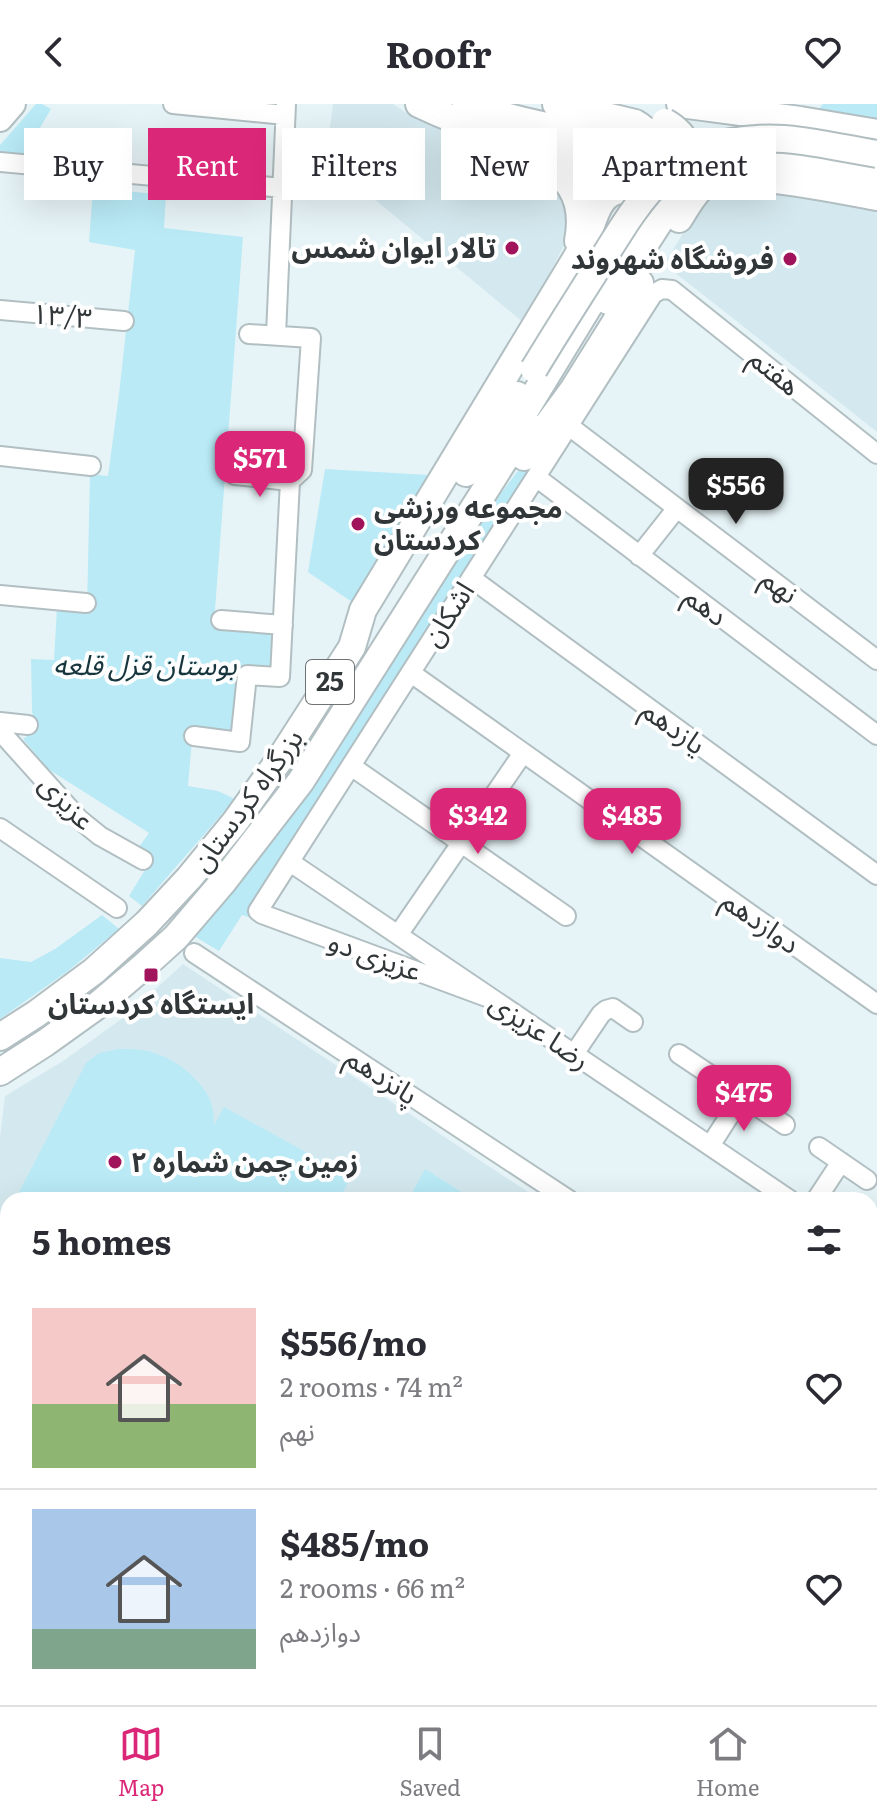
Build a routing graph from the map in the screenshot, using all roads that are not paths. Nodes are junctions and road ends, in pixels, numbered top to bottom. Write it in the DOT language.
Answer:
graph roads {
  1 [pos="13,104"];
  2 [pos="173,104"];
  3 [pos="419,104"];
  4 [pos="466,104"];
  5 [pos="556,104"];
  6 [pos="610,104"];
  7 [pos="286,110"];
  8 [pos="672,113"];
  9 [pos="0,119"];
  10 [pos="476,128"];
  11 [pos="877,133"];
  12 [pos="557,151"];
  13 [pos="877,154"];
  14 [pos="0,162"];
  15 [pos="557,170"];
  16 [pos="877,174"];
  17 [pos="282,188"];
  18 [pos="877,197"];
  19 [pos="282,200"];
  20 [pos="575,260"];
  21 [pos="672,290"];
  22 [pos="0,310"];
  23 [pos="124,321"];
  24 [pos="249,334"];
  25 [pos="276,335"];
  26 [pos="569,426"];
  27 [pos="517,439"];
  28 [pos="877,454"];
  29 [pos="0,456"];
  30 [pos="91,466"];
  31 [pos="235,475"];
  32 [pos="536,477"];
  33 [pos="290,481"];
  34 [pos="476,504"];
  35 [pos="677,508"];
  36 [pos="639,556"];
  37 [pos="471,578"];
  38 [pos="0,595"];
  39 [pos="86,603"];
  40 [pos="221,620"];
  41 [pos="283,625"];
  42 [pos="352,647"];
  43 [pos="877,660"];
  44 [pos="411,673"];
  45 [pos="0,722"];
  46 [pos="28,725"];
  47 [pos="0,731"];
  48 [pos="877,735"];
  49 [pos="194,736"];
  50 [pos="523,753"];
  51 [pos="351,766"];
  52 [pos="0,828"];
  53 [pos="461,843"];
  54 [pos="143,860"];
  55 [pos="290,862"];
  56 [pos="877,875"];
  57 [pos="117,908"];
  58 [pos="258,911"];
  59 [pos="566,916"];
  60 [pos="398,935"];
  61 [pos="194,953"];
  62 [pos="492,999"];
  63 [pos="877,1004"];
  64 [pos="633,1022"];
  65 [pos="0,1037"];
  66 [pos="574,1054"];
  67 [pos="679,1054"];
  68 [pos="0,1072"];
  69 [pos="742,1096"];
  70 [pos="785,1125"];
  71 [pos="710,1146"];
  72 [pos="819,1147"];
  73 [pos="841,1162"];
  74 [pos="867,1180"];
  75 [pos="557,1192"];
  76 [pos="778,1192"];
  77 [pos="821,1192"];
  1 -- 9 [label="main road"];
  2 -- 7 [label="street"];
  3 -- 10 [label="highway"];
  4 -- 16 [label="highway"];
  5 -- 12 [label="highway, bridge"];
  6 -- 8 [label="highway"];
  8 -- 11 [label="highway"];
  8 -- 27 [label="highway, 25, bridge"];
  13 -- 42 [label="highway, 25, bridge"];
  14 -- 17 [label="street"];
  15 -- 20 [label="highway"];
  18 -- 34 [label="highway"];
  19 -- 25 [label="street"];
  20 -- 27 [label="highway, بزرگراه کردستان"];
  20 -- 42 [label="highway, بزرگراه کردستان / 25"];
  21 -- 26 [label="street, اشکان"];
  21 -- 28 [label="street, هفتم"];
  22 -- 23 [label="street, ۱۳/۳"];
  24 -- 25 [label="street"];
  25 -- 33 [label="street"];
  26 -- 32 [label="street, اشکان"];
  26 -- 35 [label="street, نهم"];
  27 -- 34 [label="highway, بزرگراه کردستان / 25"];
  29 -- 30 [label="street"];
  31 -- 33 [label="street"];
  32 -- 36 [label="street, دهم"];
  32 -- 37 [label="street, اشکان"];
  33 -- 41 [label="street"];
  34 -- 68 [label="highway, بزرگراه کردستان / 25"];
  35 -- 36 [label="street"];
  35 -- 43 [label="street, نهم"];
  36 -- 48 [label="street, دهم"];
  37 -- 44 [label="street, اشکان"];
  37 -- 56 [label="street, یازدهم"];
  38 -- 39 [label="street"];
  40 -- 41 [label="street"];
  41 -- 49 [label="street"];
  42 -- 65 [label="highway, بزرگراه کردستان / 25"];
  44 -- 50 [label="street, دوازدهم"];
  44 -- 51 [label="street, اشکان"];
  45 -- 46 [label="street"];
  47 -- 54 [label="street, عزیزی"];
  50 -- 53 [label="street"];
  50 -- 63 [label="street, دوازدهم"];
  51 -- 53 [label="street"];
  51 -- 55 [label="street, اشکان"];
  52 -- 57 [label="street"];
  53 -- 59 [label="street"];
  53 -- 60 [label="street"];
  55 -- 58 [label="street, اشکان"];
  55 -- 60 [label="street, رضا عزیزی"];
  58 -- 62 [label="street, عزیزی دو"];
  60 -- 62 [label="street, رضا عزیزی"];
  61 -- 75 [label="street, پانزدهم"];
  62 -- 66 [label="street, رضا عزیزی"];
  64 -- 66 [label="street"];
  66 -- 71 [label="street, رضا عزیزی"];
  67 -- 69 [label="street"];
  69 -- 70 [label="street"];
  69 -- 71 [label="street"];
  71 -- 76 [label="street, رضا عزیزی"];
  72 -- 73 [label="street"];
  73 -- 74 [label="street"];
  73 -- 77 [label="street"];
}
